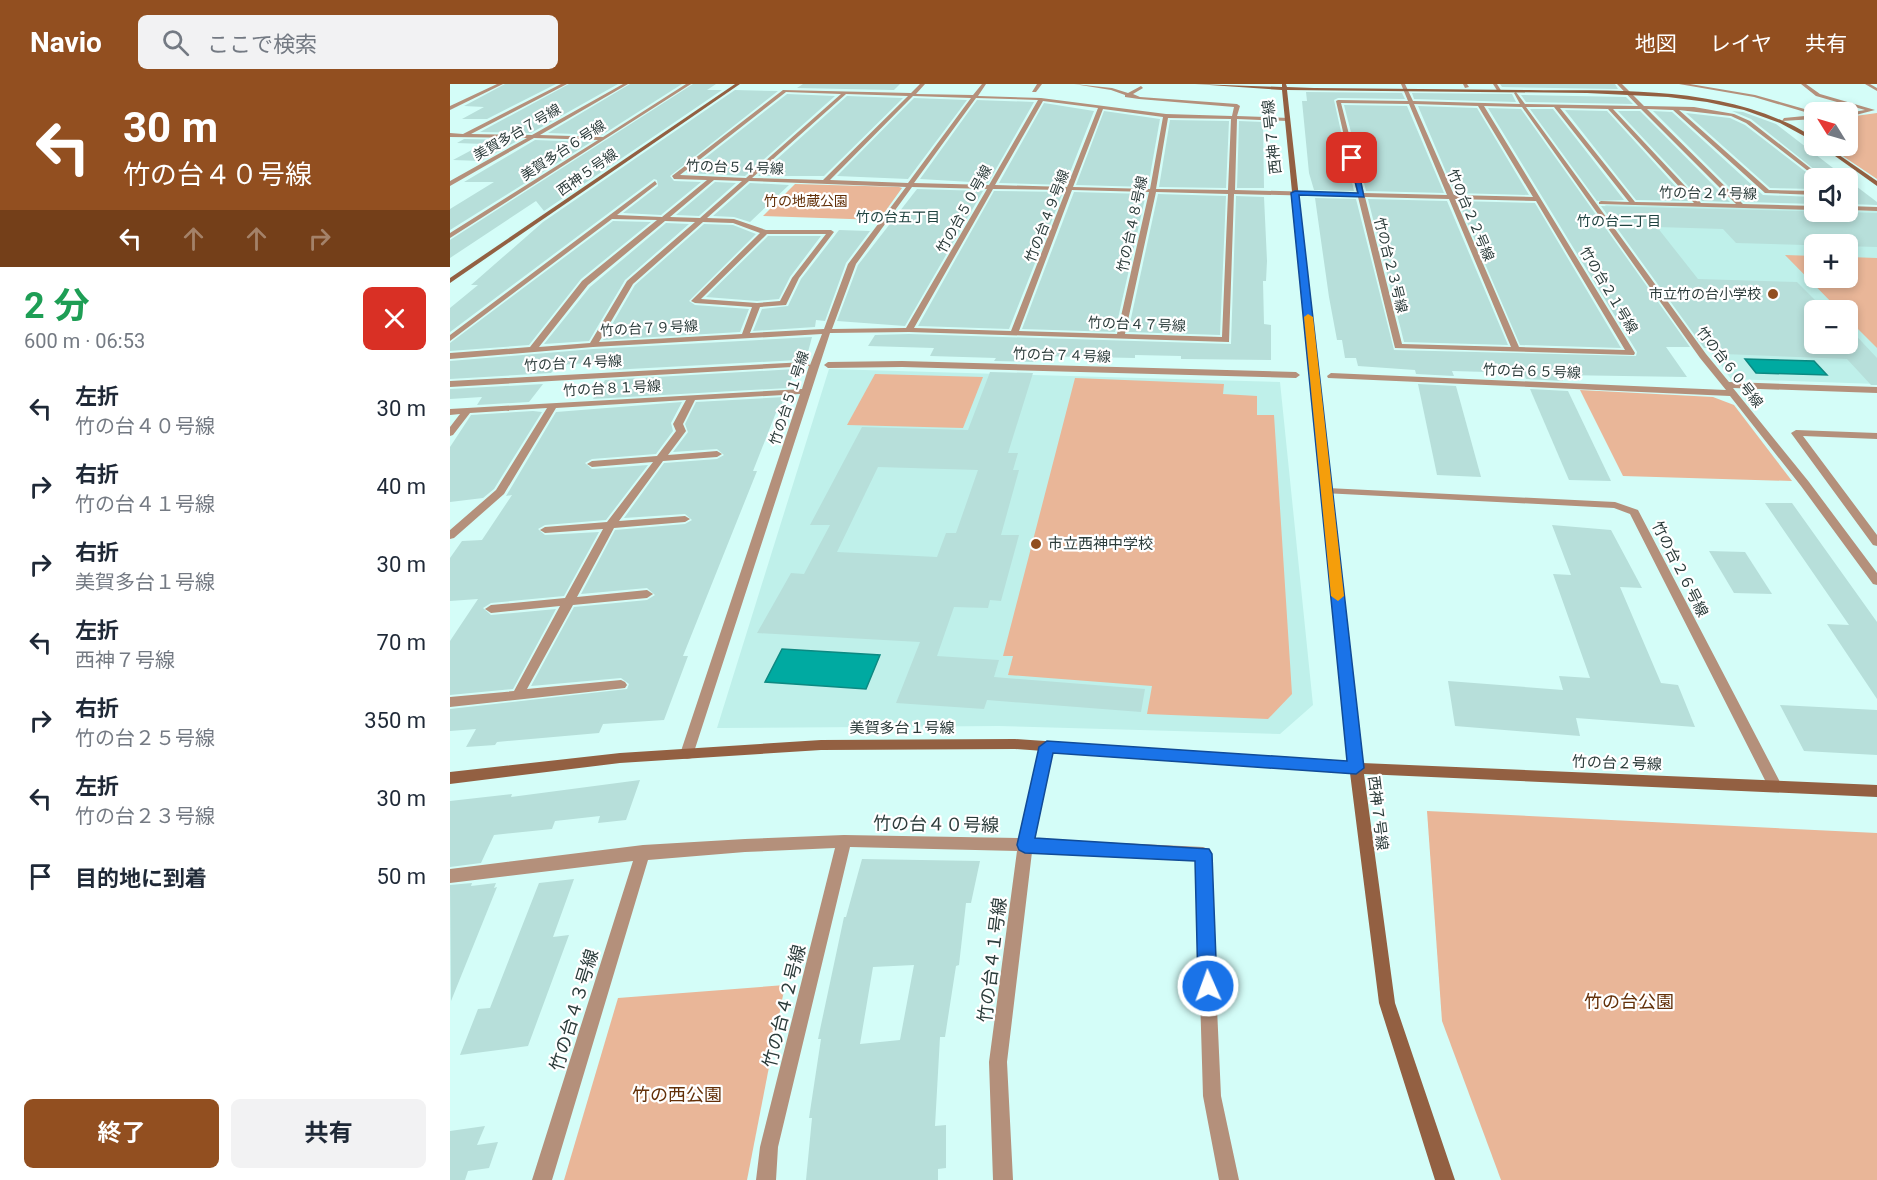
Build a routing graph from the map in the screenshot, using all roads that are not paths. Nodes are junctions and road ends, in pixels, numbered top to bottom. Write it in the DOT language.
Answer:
graph roads {
  1 [pos="501,84"];
  2 [pos="565,84"];
  3 [pos="626,84"];
  4 [pos="689,84"];
  5 [pos="738,84"];
  6 [pos="923,84"];
  7 [pos="984,84"];
  8 [pos="1040,84"];
  9 [pos="1076,84"];
  10 [pos="1197,84"];
  11 [pos="1495,84"];
  12 [pos="1619,84"];
  13 [pos="1681,84"];
  14 [pos="1740,84"];
  15 [pos="1803,84"];
  16 [pos="1867,84"];
  17 [pos="1093,85"];
  18 [pos="1284,85"];
  19 [pos="1141,87"];
  20 [pos="1404,87"];
  21 [pos="1513,89"];
  22 [pos="1877,90"];
  23 [pos="1034,91"];
  24 [pos="1500,91"];
  25 [pos="1189,92"];
  26 [pos="846,93"];
  27 [pos="1628,93"];
  28 [pos="914,94"];
  29 [pos="1080,95"];
  30 [pos="975,96"];
  31 [pos="1127,96"];
  32 [pos="1755,96"];
  33 [pos="1041,99"];
  34 [pos="1239,99"];
  35 [pos="1412,102"];
  36 [pos="1183,103"];
  37 [pos="1480,104"];
  38 [pos="1237,106"];
  39 [pos="1556,106"];
  40 [pos="1101,107"];
  41 [pos="1608,107"];
  42 [pos="1643,107"];
  43 [pos="450,108"];
  44 [pos="1676,109"];
  45 [pos="1875,109"];
  46 [pos="1804,112"];
  47 [pos="1858,113"];
  48 [pos="1166,116"];
  49 [pos="1804,117"];
  50 [pos="1234,119"];
  51 [pos="1287,119"];
  52 [pos="1784,120"];
  53 [pos="1804,133"];
  54 [pos="450,135"];
  55 [pos="463,135"];
  56 [pos="533,137"];
  57 [pos="602,138"];
  58 [pos="450,142"];
  59 [pos="1836,156"];
  60 [pos="1807,168"];
  61 [pos="713,178"];
  62 [pos="750,179"];
  63 [pos="825,182"];
  64 [pos="655,183"];
  65 [pos="450,184"];
  66 [pos="1877,184"];
  67 [pos="910,185"];
  68 [pos="990,187"];
  69 [pos="1070,188"];
  70 [pos="1153,190"];
  71 [pos="1232,192"];
  72 [pos="1295,193"];
  73 [pos="1804,193"];
  74 [pos="1362,195"];
  75 [pos="1449,197"];
  76 [pos="1537,199"];
  77 [pos="1601,203"];
  78 [pos="1633,203"];
  79 [pos="1699,205"];
  80 [pos="1741,206"];
  81 [pos="1804,208"];
  82 [pos="1858,209"];
  83 [pos="1877,209"];
  84 [pos="611,217"];
  85 [pos="664,219"];
  86 [pos="702,220"];
  87 [pos="765,232"];
  88 [pos="450,236"];
  89 [pos="450,281"];
  90 [pos="757,305"];
  91 [pos="909,330"];
  92 [pos="827,331"];
  93 [pos="1014,334"];
  94 [pos="745,336"];
  95 [pos="1120,337"];
  96 [pos="450,339"];
  97 [pos="594,345"];
  98 [pos="1398,346"];
  99 [pos="1516,349"];
  100 [pos="532,350"];
  101 [pos="450,356"];
  102 [pos="806,365"];
  103 [pos="828,365"];
  104 [pos="1296,375"];
  105 [pos="1331,376"];
  106 [pos="450,384"];
  107 [pos="1729,389"];
  108 [pos="1877,390"];
  109 [pos="806,391"];
  110 [pos="692,397"];
  111 [pos="553,405"];
  112 [pos="467,411"];
  113 [pos="450,412"];
  114 [pos="450,433"];
  115 [pos="1877,436"];
  116 [pos="717,454"];
  117 [pos="657,460"];
  118 [pos="592,464"];
  119 [pos="1327,491"];
  120 [pos="686,519"];
  121 [pos="611,524"];
  122 [pos="545,531"];
  123 [pos="450,536"];
  124 [pos="1877,543"];
  125 [pos="1877,581"];
  126 [pos="647,594"];
  127 [pos="569,602"];
  128 [pos="491,609"];
  129 [pos="621,685"];
  130 [pos="518,695"];
  131 [pos="450,702"];
  132 [pos="1047,747"];
  133 [pos="687,754"];
  134 [pos="1356,768"];
  135 [pos="450,778"];
  136 [pos="1775,786"];
  137 [pos="1877,790"];
  138 [pos="844,841"];
  139 [pos="1025,845"];
  140 [pos="643,852"];
  141 [pos="450,876"];
  142 [pos="542,1180"];
  143 [pos="766,1180"];
  144 [pos="1004,1180"];
  145 [pos="1229,1180"];
  146 [pos="1445,1180"];
  1 -- 43 [label="street"];
  2 -- 55 [label="street"];
  3 -- 56 [label="street, 美賀多台７号線"];
  4 -- 57 [label="street, 美賀多台６号線"];
  5 -- 89 [label="street, 西神５号線"];
  6 -- 28 [label="street"];
  7 -- 30 [label="street, 竹の台５１号線"];
  8 -- 23 [label="street"];
  9 -- 17 [label="street"];
  10 -- 18 [label="street"];
  11 -- 24 [label="street"];
  12 -- 27 [label="street"];
  13 -- 32 [label="street"];
  14 -- 32 [label="street"];
  15 -- 45 [label="street"];
  16 -- 22 [label="street"];
  17 -- 29 [label="street"];
  17 -- 31 [label="street"];
  18 -- 20 [label="street"];
  18 -- 51 [label="street, 西神７号線"];
  19 -- 31 [label="street"];
  20 -- 24 [label="street"];
  20 -- 35 [label="street, 竹の台２２号線"];
  21 -- 107 [label="street, 竹の台６０号線"];
  24 -- 27 [label="street"];
  25 -- 36 [label="street"];
  26 -- 28 [label="street, 竹の台５４号線"];
  26 -- 61 [label="street, 竹の台５４号線"];
  26 -- 62 [label="street, 竹の台７９号線"];
  27 -- 42 [label="street"];
  27 -- 52 [label="street"];
  28 -- 30 [label="street, 竹の台５４号線"];
  28 -- 63 [label="street"];
  30 -- 33 [label="street, 竹の台５４号線"];
  30 -- 67 [label="street, 竹の台５１号線"];
  31 -- 36 [label="street"];
  32 -- 46 [label="street"];
  33 -- 40 [label="street, 竹の台５４号線"];
  33 -- 68 [label="street, 竹の台５０号線"];
  34 -- 38 [label="street, 竹の台４７号線"];
  35 -- 37 [label="street, 竹の台２３号線"];
  35 -- 74 [label="street, 竹の台２３号線"];
  35 -- 75 [label="street, 竹の台２２号線"];
  36 -- 38 [label="street"];
  37 -- 39 [label="street, 竹の台２３号線"];
  37 -- 76 [label="street, 竹の台２１号線"];
  38 -- 50 [label="street, 竹の台４７号線"];
  39 -- 41 [label="street, 竹の台２３号線"];
  39 -- 78 [label="street"];
  40 -- 48 [label="street, 竹の台５４号線"];
  40 -- 69 [label="street, 竹の台４９号線"];
  41 -- 42 [label="street, 竹の台２３号線"];
  41 -- 79 [label="street"];
  42 -- 44 [label="street, 竹の台２３号線"];
  42 -- 80 [label="street"];
  44 -- 60 [label="street, 竹の台２３号線"];
  44 -- 73 [label="street"];
  45 -- 47 [label="street"];
  48 -- 50 [label="street, 竹の台５４号線"];
  48 -- 70 [label="street, 竹の台４８号線"];
  49 -- 52 [label="street"];
  50 -- 51 [label="street, 竹の台５４号線"];
  50 -- 71 [label="street, 竹の台４７号線"];
  51 -- 72 [label="street, 西神７号線"];
  52 -- 53 [label="street"];
  54 -- 55 [label="street"];
  55 -- 56 [label="street"];
  55 -- 58 [label="street"];
  56 -- 57 [label="street"];
  56 -- 65 [label="street, 美賀多台７号線"];
  57 -- 88 [label="street, 美賀多台６号線"];
  59 -- 66 [label="street"];
  61 -- 62 [label="street, 竹の台５４号線"];
  61 -- 85 [label="street"];
  62 -- 63 [label="street, 竹の台５４号線"];
  62 -- 86 [label="street, 竹の台７９号線"];
  63 -- 67 [label="street, 竹の台５４号線"];
  64 -- 84 [label="street"];
  67 -- 68 [label="street, 竹の台５４号線"];
  67 -- 92 [label="street, 竹の台５１号線"];
  68 -- 69 [label="street, 竹の台５４号線"];
  68 -- 91 [label="street, 竹の台５０号線"];
  69 -- 70 [label="street, 竹の台５４号線"];
  69 -- 93 [label="street, 竹の台４９号線"];
  70 -- 71 [label="street, 竹の台５４号線"];
  70 -- 95 [label="street, 竹の台４８号線"];
  71 -- 72 [label="street, 竹の台５４号線"];
  71 -- 95 [label="street, 竹の台４７号線"];
  72 -- 74 [label="street, 竹の台５４号線"];
  72 -- 119 [label="street, 西神７号線"];
  74 -- 75 [label="street, 竹の台５４号線"];
  74 -- 98 [label="street, 竹の台２３号線"];
  75 -- 76 [label="street, 竹の台５４号線"];
  75 -- 99 [label="street, 竹の台２２号線"];
  76 -- 99 [label="street, 竹の台２１号線"];
  77 -- 78 [label="street, 竹の台２４号線"];
  78 -- 79 [label="street, 竹の台２４号線"];
  79 -- 80 [label="street, 竹の台２４号線"];
  80 -- 81 [label="street, 竹の台２４号線"];
  82 -- 83 [label="street"];
  84 -- 85 [label="street"];
  84 -- 96 [label="street"];
  85 -- 86 [label="street"];
  85 -- 100 [label="street"];
  86 -- 87 [label="street"];
  86 -- 97 [label="street, 竹の台７９号線"];
  87 -- 90 [label="street"];
  87 -- 90 [label="street"];
  90 -- 94 [label="street"];
  91 -- 92 [label="street, 竹の台４７号線"];
  91 -- 93 [label="street, 竹の台４７号線"];
  92 -- 94 [label="street, 竹の台７９号線"];
  92 -- 109 [label="street, 竹の台５１号線"];
  93 -- 95 [label="street, 竹の台４７号線"];
  94 -- 97 [label="street, 竹の台７９号線"];
  97 -- 100 [label="street"];
  98 -- 99 [label="street, 竹の台２１号線"];
  100 -- 101 [label="street"];
  102 -- 106 [label="street, 竹の台７４号線"];
  103 -- 104 [label="street, 竹の台７４号線"];
  105 -- 107 [label="street, 竹の台６５号線"];
  107 -- 108 [label="street, 竹の台６５号線"];
  107 -- 125 [label="street, 竹の台６０号線"];
  109 -- 110 [label="street, 竹の台８１号線"];
  109 -- 133 [label="street, 竹の台５１号線"];
  110 -- 111 [label="street, 竹の台８１号線"];
  110 -- 117 [label="street"];
  111 -- 112 [label="street"];
  111 -- 123 [label="street, 竹の台８１号線"];
  112 -- 113 [label="street"];
  112 -- 114 [label="street"];
  115 -- 124 [label="street"];
  116 -- 117 [label="street"];
  117 -- 118 [label="street"];
  117 -- 121 [label="street"];
  119 -- 134 [label="street, 西神７号線"];
  119 -- 136 [label="street, 竹の台２６号線"];
  120 -- 121 [label="street"];
  121 -- 122 [label="street"];
  121 -- 127 [label="street"];
  126 -- 127 [label="street"];
  127 -- 128 [label="street"];
  127 -- 130 [label="street"];
  129 -- 130 [label="street"];
  130 -- 131 [label="street"];
  132 -- 133 [label="street, 美賀多台１号線"];
  132 -- 134 [label="street, 美賀多台１号線"];
  132 -- 139 [label="street, 竹の台４１号線"];
  133 -- 135 [label="street, 美賀多台１号線"];
  134 -- 136 [label="street, 竹の台２号線"];
  134 -- 146 [label="street, 西神７号線"];
  136 -- 137 [label="street, 竹の台２号線"];
  138 -- 139 [label="street, 竹の台４０号線"];
  138 -- 140 [label="street, 竹の台４０号線"];
  138 -- 143 [label="street, 竹の台４２号線"];
  139 -- 144 [label="street, 竹の台４１号線"];
  139 -- 145 [label="street, 竹の台４０号線"];
  140 -- 141 [label="street, 竹の台４０号線"];
  140 -- 142 [label="street, 竹の台４３号線"];
}
